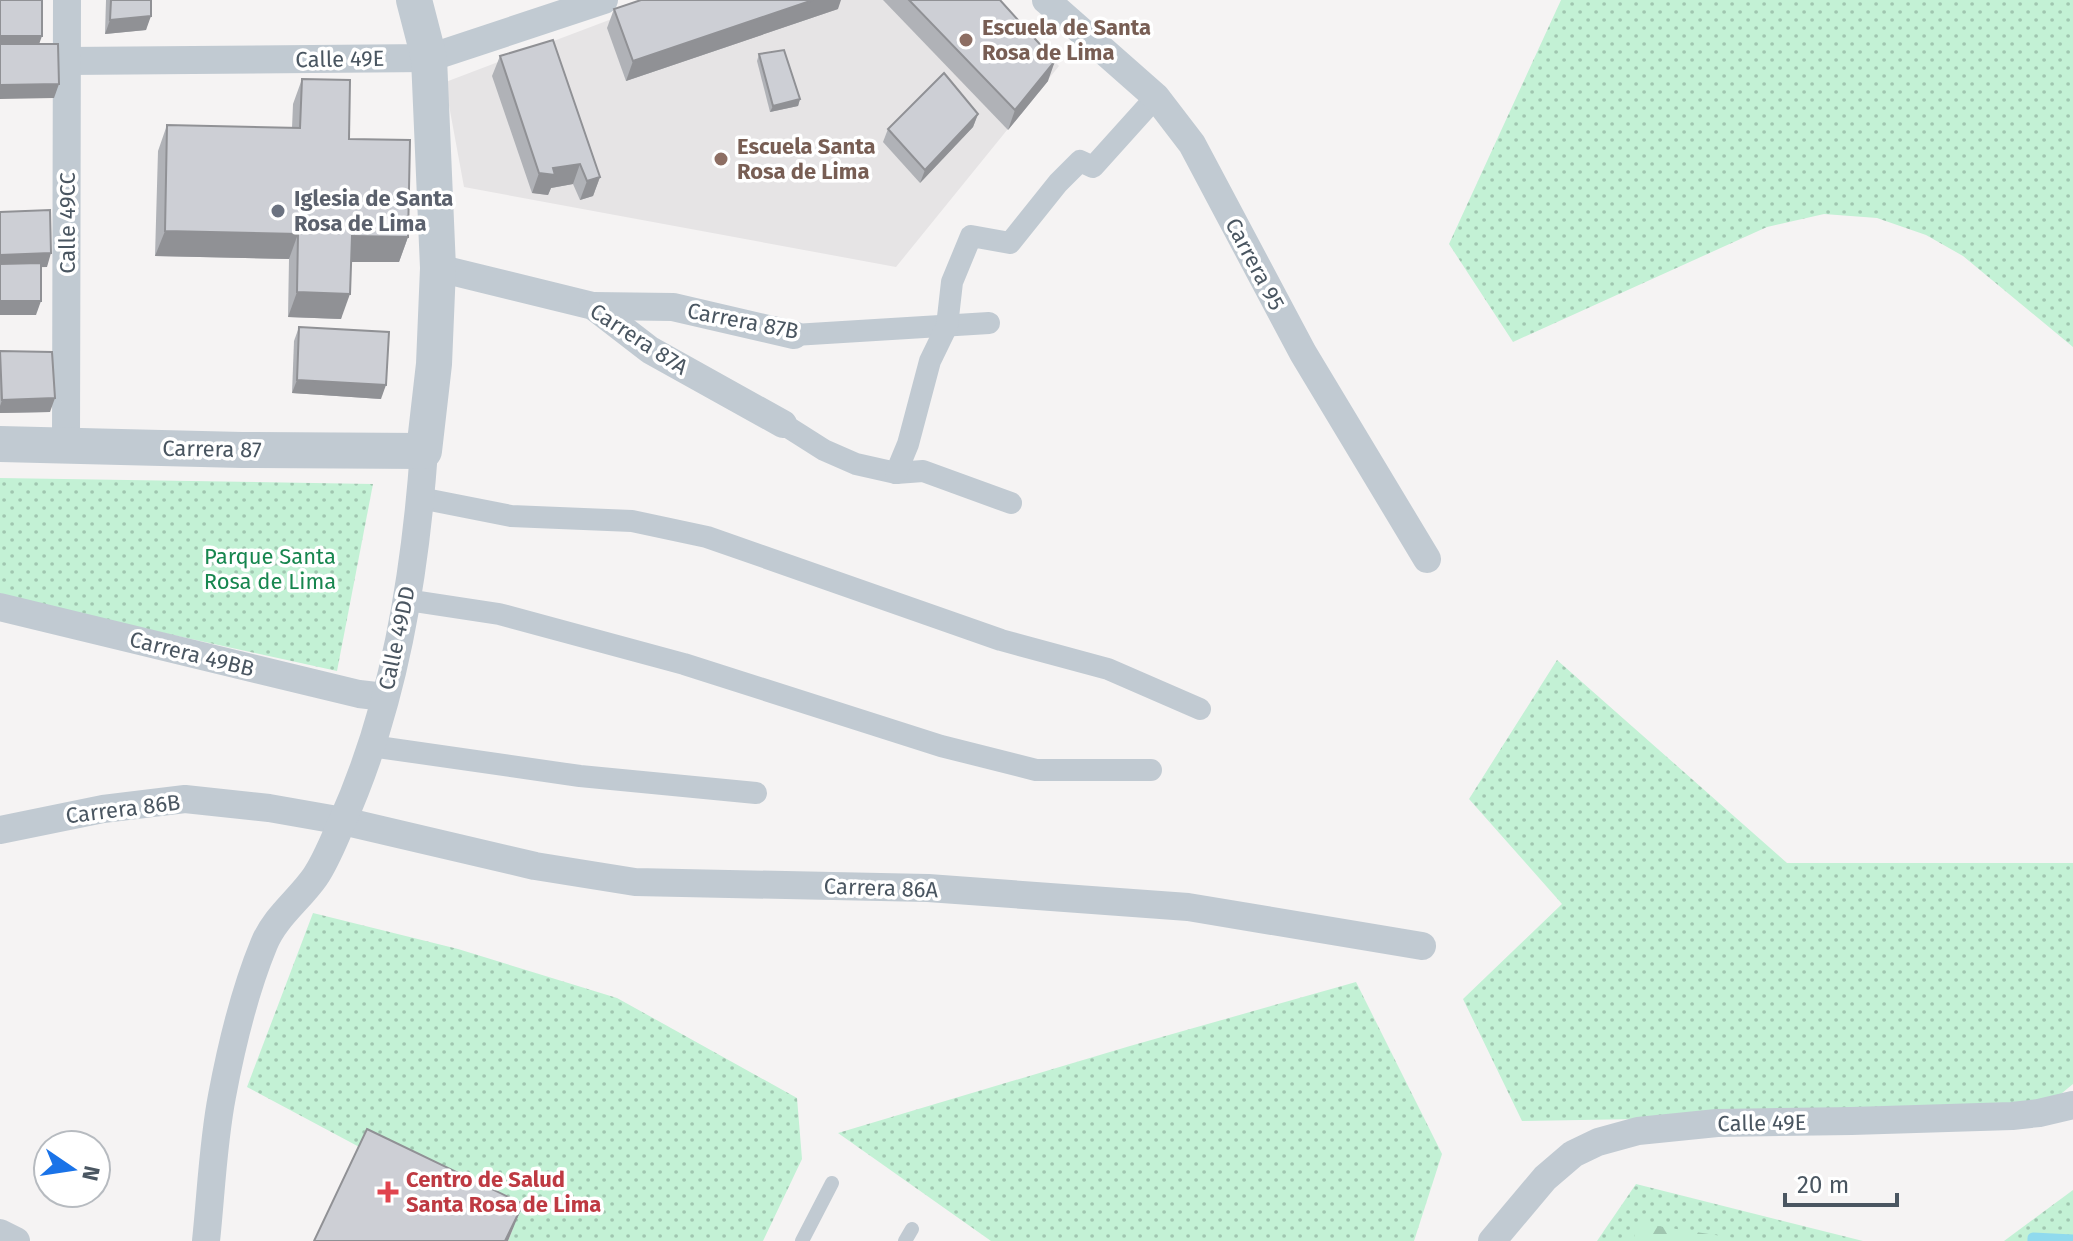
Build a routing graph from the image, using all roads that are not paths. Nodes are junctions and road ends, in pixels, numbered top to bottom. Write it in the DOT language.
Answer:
graph roads {
  1 [pos="67,0"];
  2 [pos="414,0"];
  3 [pos="604,0"];
  4 [pos="1046,0"];
  5 [pos="429,58"];
  6 [pos="67,61"];
  7 [pos="1156,97"];
  8 [pos="438,268"];
  9 [pos="593,306"];
  10 [pos="989,323"];
  11 [pos="947,326"];
  12 [pos="794,335"];
  13 [pos="783,424"];
  14 [pos="0,444"];
  15 [pos="66,445"];
  16 [pos="424,451"];
  17 [pos="896,473"];
  18 [pos="420,498"];
  19 [pos="1011,503"];
  20 [pos="1427,559"];
  21 [pos="407,600"];
  22 [pos="0,607"];
  23 [pos="385,697"];
  24 [pos="1200,709"];
  25 [pos="371,746"];
  26 [pos="1151,770"];
  27 [pos="756,793"];
  28 [pos="343,821"];
  29 [pos="0,830"];
  30 [pos="1422,946"];
  31 [pos="2073,1105"];
  32 [pos="832,1183"];
  33 [pos="0,1233"];
  34 [pos="16,1241"];
  35 [pos="206,1241"];
  36 [pos="802,1241"];
  37 [pos="1492,1241"];
  1 -- 6 [label="street, Calle 49CC"];
  2 -- 5 [label="street, Calle 49DD"];
  3 -- 5 [label="street, Calle 49E"];
  4 -- 7 [label="street, Carrera 95"];
  5 -- 6 [label="street, Calle 49E"];
  5 -- 8 [label="street, Calle 49DD"];
  6 -- 15 [label="street, Calle 49CC"];
  7 -- 11 [label="street"];
  7 -- 20 [label="street, Carrera 95"];
  8 -- 9 [label="street, Carrera 87A"];
  8 -- 16 [label="street, Calle 49DD"];
  9 -- 12 [label="street, Carrera 87B"];
  9 -- 13 [label="street, Carrera 87A"];
  10 -- 11 [label="street, Carrera 87B"];
  11 -- 12 [label="street, Carrera 87B"];
  11 -- 17 [label="street"];
  13 -- 17 [label="street"];
  14 -- 15 [label="street, Carrera 87"];
  15 -- 16 [label="street, Carrera 87"];
  16 -- 18 [label="street, Calle 49DD"];
  17 -- 19 [label="street"];
  18 -- 21 [label="street, Calle 49DD"];
  18 -- 24 [label="street"];
  21 -- 23 [label="street, Calle 49DD"];
  21 -- 26 [label="street"];
  22 -- 23 [label="street, Carrera 49BB"];
  23 -- 25 [label="street, Calle 49DD"];
  25 -- 27 [label="street"];
  25 -- 28 [label="street, Calle 49DD"];
  28 -- 29 [label="street, Carrera 86B"];
  28 -- 30 [label="street, Carrera 86A"];
  28 -- 35 [label="street, Calle 49DD"];
  31 -- 37 [label="street, Calle 49E"];
  32 -- 36 [label="lane"];
  33 -- 34 [label="street"];
}
